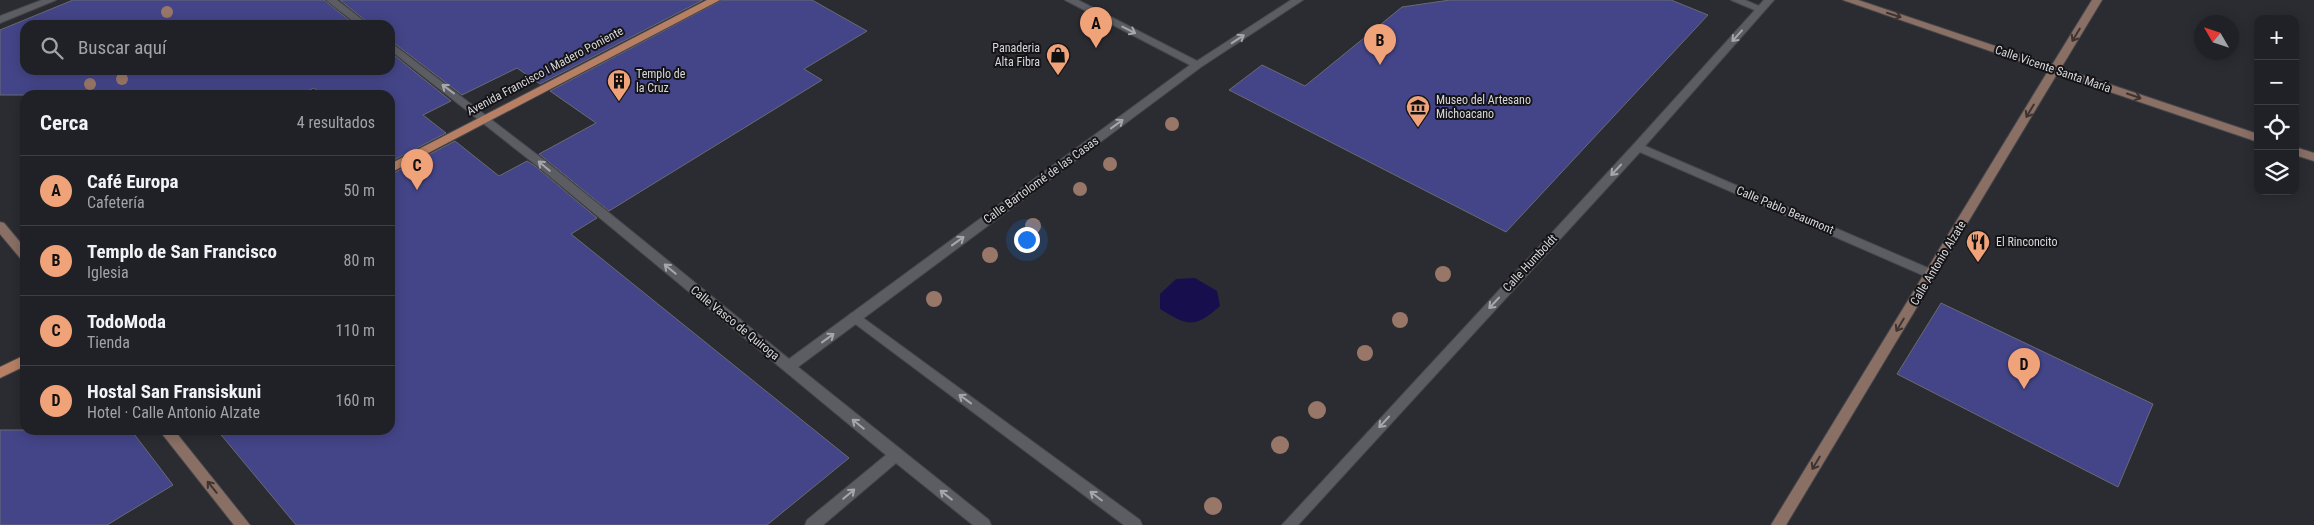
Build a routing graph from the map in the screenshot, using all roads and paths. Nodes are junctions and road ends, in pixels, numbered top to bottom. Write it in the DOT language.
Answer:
graph roads {
  1 [pos="51,0"];
  2 [pos="331,0"];
  3 [pos="715,0"];
  4 [pos="1070,0"];
  5 [pos="1298,0"];
  6 [pos="1736,0"];
  7 [pos="1848,0"];
  8 [pos="2097,0"];
  9 [pos="1765,5"];
  10 [pos="0,20"];
  11 [pos="357,20"];
  12 [pos="395,49"];
  13 [pos="1197,65"];
  14 [pos="2055,69"];
  15 [pos="487,119"];
  16 [pos="2254,137"];
  17 [pos="1638,147"];
  18 [pos="2299,152"];
  19 [pos="2314,157"];
  20 [pos="395,166"];
  21 [pos="0,226"];
  22 [pos="20,250"];
  23 [pos="1932,274"];
  24 [pos="855,317"];
  25 [pos="20,363"];
  26 [pos="788,367"];
  27 [pos="0,373"];
  28 [pos="170,435"];
  29 [pos="896,455"];
  30 [pos="243,525"];
  31 [pos="812,525"];
  32 [pos="984,525"];
  33 [pos="1135,525"];
  34 [pos="1289,525"];
  35 [pos="1778,525"];
  1 -- 10 [label="street"];
  2 -- 11 [label="street"];
  3 -- 15 [label="main road, Avenida Francisco I Madero Poniente"];
  4 -- 13 [label="street, one-way"];
  13 -- 5 [label="street, Calle Bartolomé de las Casas, one-way"];
  6 -- 9 [label="street"];
  7 -- 14 [label="street, Calle Vicente Santa María, one-way"];
  8 -- 14 [label="street, Calle Antonio Alzate, one-way"];
  9 -- 17 [label="street, Calle Humboldt, one-way"];
  15 -- 12 [label="street, Calle Vasco de Quiroga, one-way"];
  24 -- 13 [label="street, Calle Bartolomé de las Casas, one-way"];
  14 -- 16 [label="street, Calle Vicente Santa María, one-way"];
  14 -- 23 [label="street, Calle Antonio Alzate, one-way"];
  15 -- 20 [label="main road, Avenida Francisco I Madero Poniente"];
  26 -- 15 [label="street, Calle Vasco de Quiroga, one-way"];
  17 -- 23 [label="street, Calle Pablo Beaumont"];
  17 -- 34 [label="street, Calle Humboldt, one-way"];
  18 -- 19 [label="street"];
  21 -- 22 [label="street"];
  23 -- 35 [label="street, Calle Antonio Alzate, one-way"];
  26 -- 24 [label="street, Calle Bartolomé de las Casas, one-way"];
  33 -- 24 [label="street, one-way"];
  25 -- 27 [label="main road"];
  29 -- 26 [label="street, Calle Vasco de Quiroga, one-way"];
  30 -- 28 [label="street, one-way"];
  31 -- 29 [label="street, one-way"];
  32 -- 29 [label="street, Calle Vasco de Quiroga, one-way"];
}
